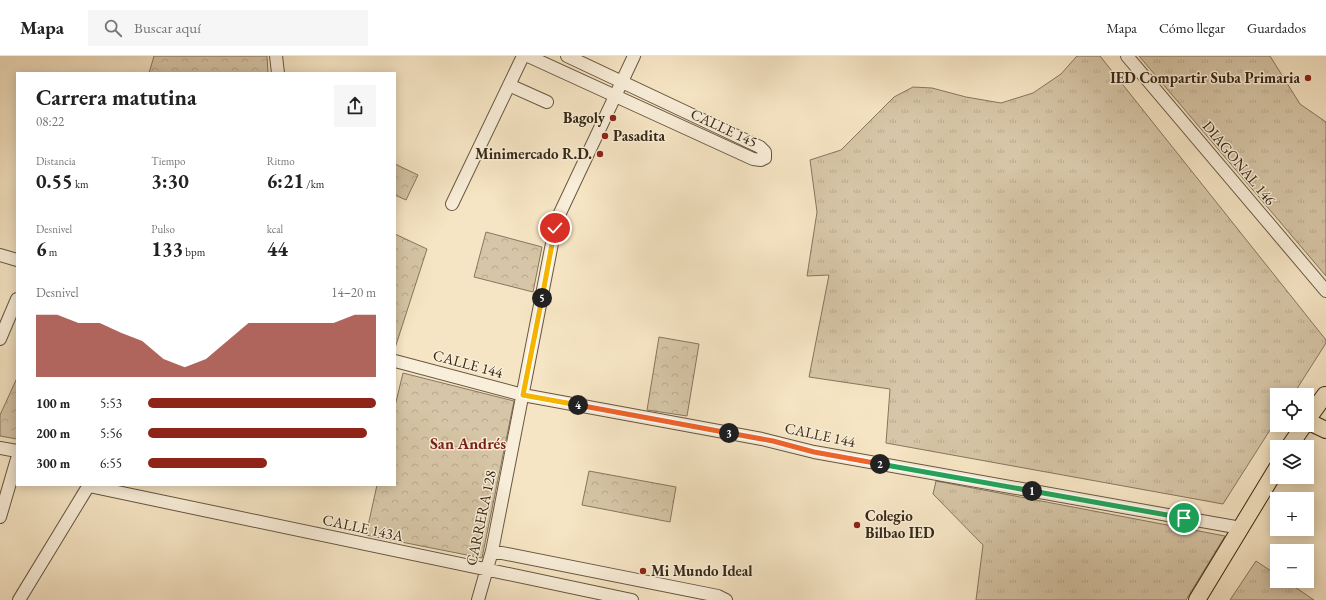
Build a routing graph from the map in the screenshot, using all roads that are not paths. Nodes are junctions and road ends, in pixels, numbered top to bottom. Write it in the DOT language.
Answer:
graph roads {
  1 [pos="276,56"];
  2 [pos="523,56"];
  3 [pos="528,56"];
  4 [pos="567,56"];
  5 [pos="634,56"];
  6 [pos="1127,56"];
  7 [pos="278,72"];
  8 [pos="622,81"];
  9 [pos="509,85"];
  10 [pos="615,95"];
  11 [pos="547,102"];
  12 [pos="452,204"];
  13 [pos="0,255"];
  14 [pos="16,260"];
  15 [pos="1326,291"];
  16 [pos="16,301"];
  17 [pos="0,339"];
  18 [pos="396,361"];
  19 [pos="1326,394"];
  20 [pos="523,395"];
  21 [pos="1314,411"];
  22 [pos="1314,424"];
  23 [pos="1326,430"];
  24 [pos="0,448"];
  25 [pos="16,452"];
  26 [pos="16,463"];
  27 [pos="1270,480"];
  28 [pos="89,486"];
  29 [pos="0,517"];
  30 [pos="1241,528"];
  31 [pos="492,551"];
  32 [pos="487,571"];
  33 [pos="19,600"];
  34 [pos="478,600"];
  35 [pos="632,600"];
  36 [pos="726,600"];
  37 [pos="1197,600"];
  1 -- 7 [label="street"];
  2 -- 9 [label="street"];
  3 -- 10 [label="street, CALLE 145"];
  4 -- 8 [label="street, CALLE 145"];
  5 -- 8 [label="street, CARRERA 128"];
  6 -- 15 [label="street, DIAGONAL 146"];
  8 -- 10 [label="street, CARRERA 128"];
  8 -- 10 [label="street, CALLE 145"];
  9 -- 11 [label="street"];
  9 -- 12 [label="street"];
  10 -- 20 [label="street, CARRERA 128"];
  13 -- 14 [label="street"];
  16 -- 17 [label="street"];
  18 -- 20 [label="street, CALLE 144"];
  19 -- 21 [label="main road"];
  20 -- 30 [label="street, CALLE 144"];
  20 -- 31 [label="street, CARRERA 128"];
  22 -- 23 [label="main road"];
  24 -- 25 [label="street"];
  26 -- 29 [label="street"];
  27 -- 30 [label="main road"];
  28 -- 32 [label="street, CALLE 143A"];
  28 -- 33 [label="street"];
  30 -- 37 [label="main road"];
  31 -- 32 [label="street, CARRERA 128"];
  31 -- 36 [label="street"];
  32 -- 34 [label="street, CARRERA 128"];
  32 -- 35 [label="street, CALLE 143A"];
}
